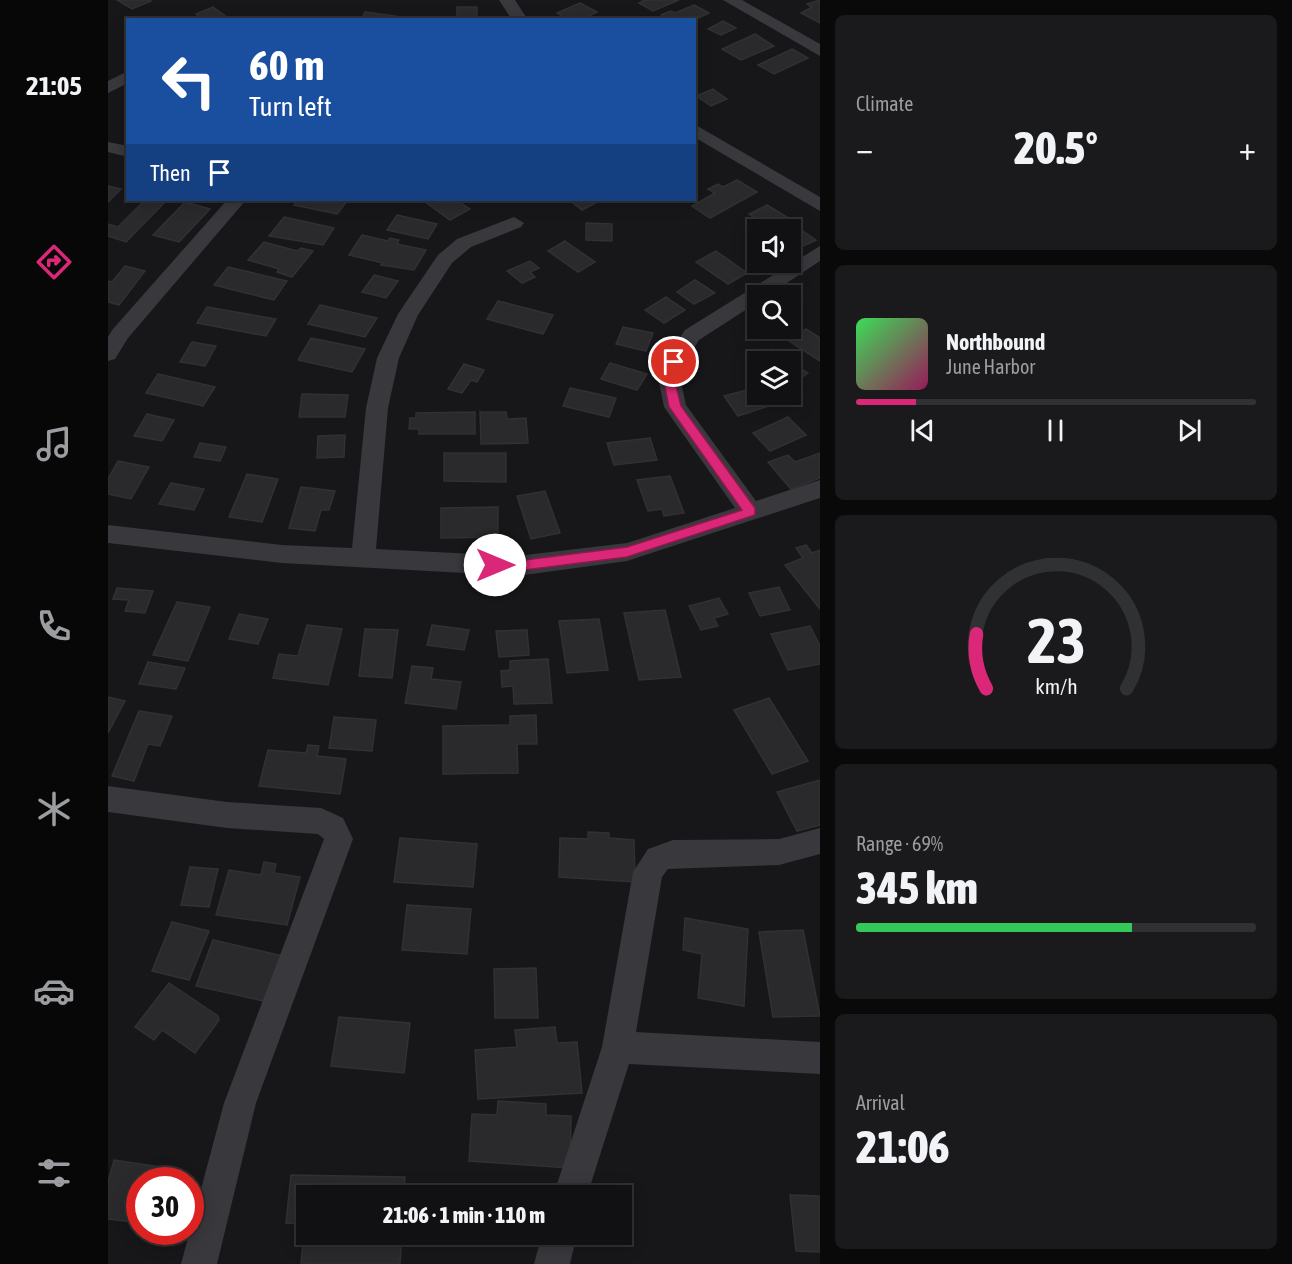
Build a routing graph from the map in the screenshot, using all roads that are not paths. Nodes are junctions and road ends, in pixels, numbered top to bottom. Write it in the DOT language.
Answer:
graph roads {
  1 [pos="507,0"];
  2 [pos="731,0"];
  3 [pos="518,18"];
  4 [pos="819,51"];
  5 [pos="126,77"];
  6 [pos="108,88"];
  7 [pos="696,130"];
  8 [pos="108,147"];
  9 [pos="126,152"];
  10 [pos="236,201"];
  11 [pos="819,206"];
  12 [pos="514,224"];
  13 [pos="819,252"];
  14 [pos="114,332"];
  15 [pos="108,354"];
  16 [pos="819,489"];
  17 [pos="751,512"];
  18 [pos="108,534"];
  19 [pos="363,559"];
  20 [pos="108,799"];
  21 [pos="819,841"];
  22 [pos="618,1047"];
  23 [pos="819,1058"];
  24 [pos="574,1185"];
  25 [pos="557,1245"];
  26 [pos="199,1264"];
  27 [pos="552,1264"];
  1 -- 3 [label="street"];
  2 -- 4 [label="street"];
  5 -- 6 [label="street"];
  7 -- 11 [label="street"];
  8 -- 9 [label="street"];
  10 -- 14 [label="street"];
  12 -- 19 [label="street"];
  13 -- 17 [label="street"];
  14 -- 15 [label="street"];
  16 -- 17 [label="street"];
  17 -- 19 [label="street"];
  18 -- 19 [label="street"];
  20 -- 26 [label="street"];
  21 -- 22 [label="street"];
  22 -- 23 [label="street"];
  22 -- 24 [label="street"];
  25 -- 27 [label="street"];
}
